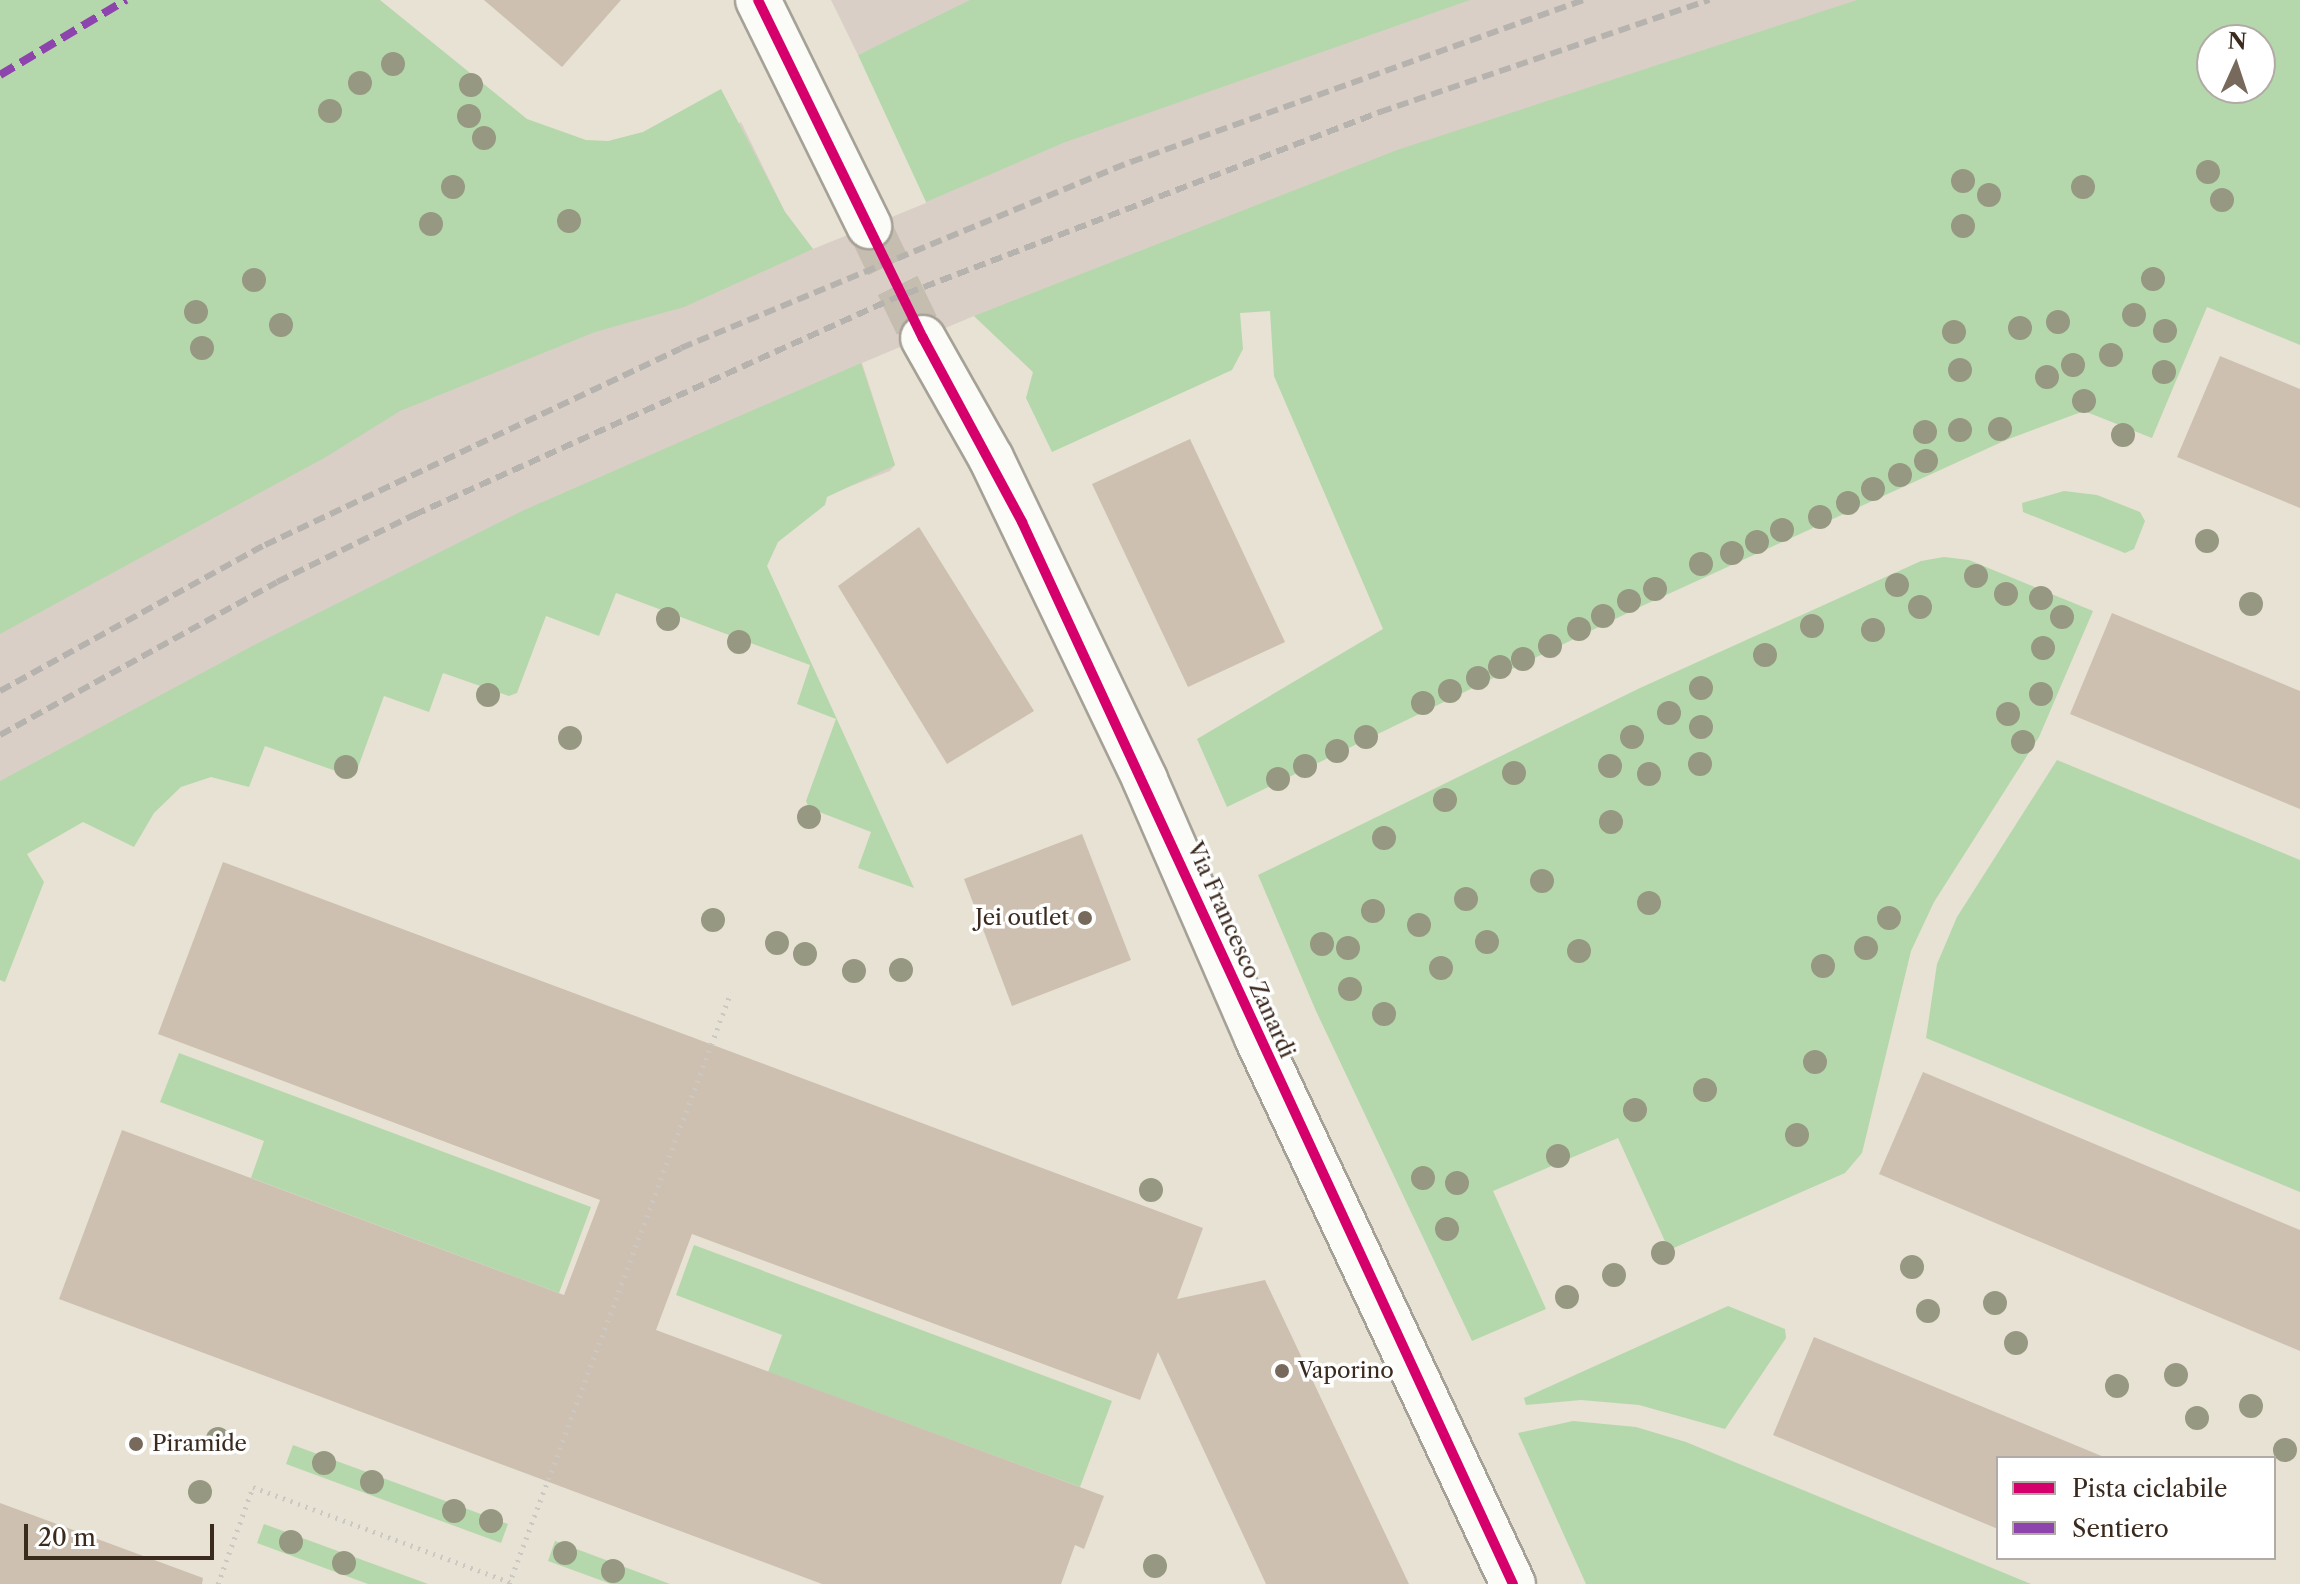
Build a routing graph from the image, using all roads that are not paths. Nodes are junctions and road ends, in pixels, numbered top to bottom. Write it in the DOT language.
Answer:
graph roads {
  1 [pos="758,0"];
  2 [pos="869,226"];
  3 [pos="923,338"];
  4 [pos="1513,1584"];
  1 -- 2 [label="main road"];
  3 -- 4 [label="main road, Via Francesco Zanardi"];
}
